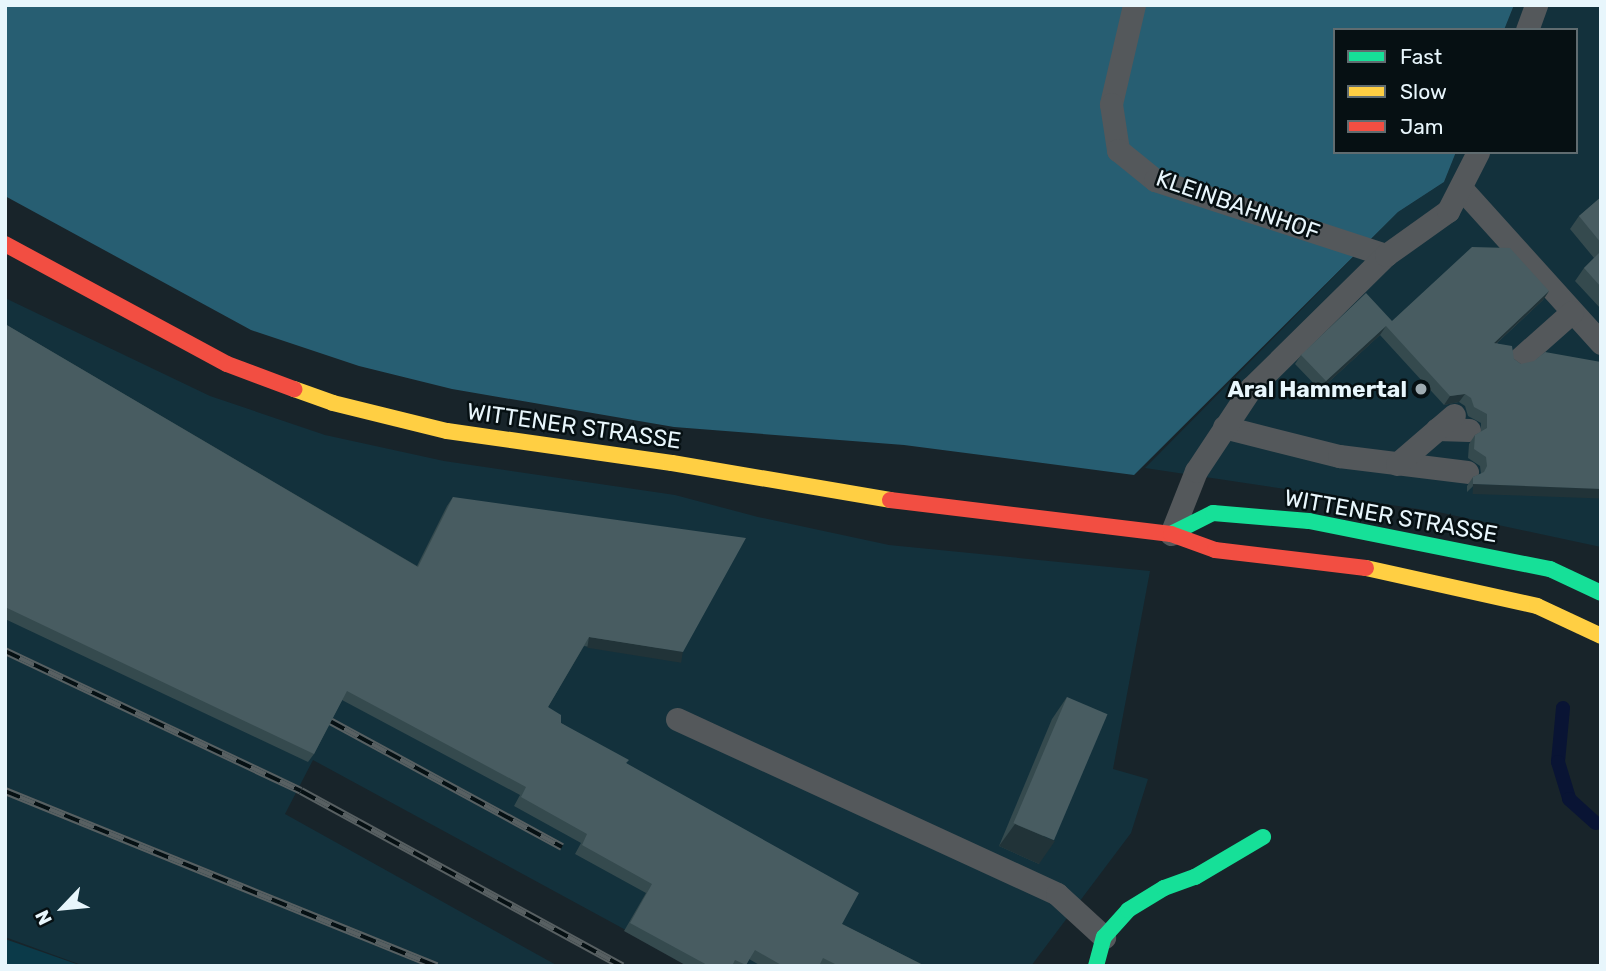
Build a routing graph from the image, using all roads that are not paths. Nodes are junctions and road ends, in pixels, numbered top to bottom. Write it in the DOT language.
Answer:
graph roads {
  1 [pos="1134,5"];
  2 [pos="1536,5"];
  3 [pos="1528,28"];
  4 [pos="1477,154"];
  5 [pos="1461,188"];
  6 [pos="5,244"];
  7 [pos="1386,255"];
  8 [pos="1572,312"];
  9 [pos="1601,343"];
  10 [pos="1520,359"];
  11 [pos="1454,425"];
  12 [pos="1224,427"];
  13 [pos="1397,464"];
  14 [pos="1468,472"];
  15 [pos="1171,534"];
  16 [pos="1601,593"];
  17 [pos="1601,636"];
  18 [pos="677,719"];
  19 [pos="1263,837"];
  20 [pos="1104,937"];
  21 [pos="1096,966"];
  1 -- 7 [label="lane, KLEINBAHNHOF"];
  2 -- 3 [label="lane"];
  4 -- 5 [label="lane"];
  5 -- 7 [label="lane"];
  5 -- 8 [label="lane"];
  6 -- 15 [label="main road, WITTENER STRASSE"];
  7 -- 12 [label="lane"];
  8 -- 9 [label="lane"];
  8 -- 10 [label="lane"];
  11 -- 13 [label="lane"];
  12 -- 13 [label="lane"];
  12 -- 15 [label="lane"];
  13 -- 14 [label="lane"];
  15 -- 16 [label="main road, WITTENER STRASSE"];
  15 -- 17 [label="main road, WITTENER STRASSE"];
  18 -- 20 [label="lane"];
  19 -- 20 [label="main road"];
  20 -- 21 [label="main road"];
}
